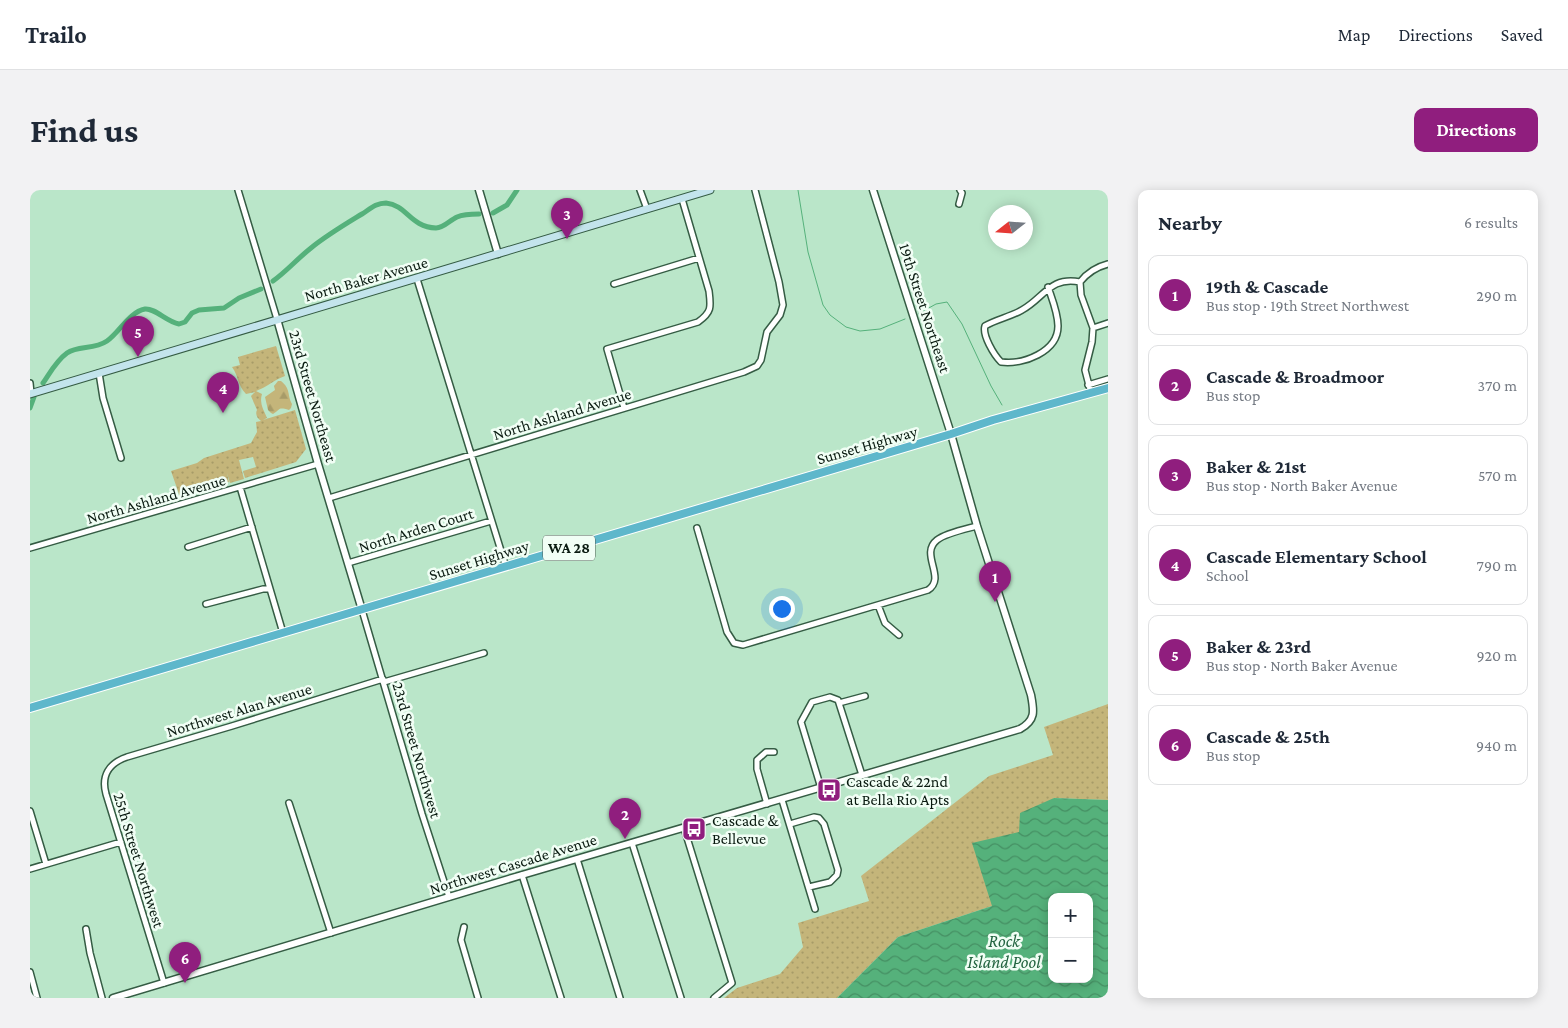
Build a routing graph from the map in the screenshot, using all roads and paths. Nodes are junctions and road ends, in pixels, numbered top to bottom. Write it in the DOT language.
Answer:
graph roads {
  1 [pos="238,190"];
  2 [pos="479,190"];
  3 [pos="640,190"];
  4 [pos="710,190"];
  5 [pos="755,190"];
  6 [pos="873,190"];
  7 [pos="960,190"];
  8 [pos="682,198"];
  9 [pos="959,204"];
  10 [pos="647,209"];
  11 [pos="498,254"];
  12 [pos="699,258"];
  13 [pos="1108,264"];
  14 [pos="417,278"];
  15 [pos="1080,282"];
  16 [pos="614,284"];
  17 [pos="1048,288"];
  18 [pos="276,319"];
  19 [pos="1108,323"];
  20 [pos="1093,328"];
  21 [pos="99,373"];
  22 [pos="1108,380"];
  23 [pos="30,383"];
  24 [pos="1108,388"];
  25 [pos="1089,389"];
  26 [pos="30,394"];
  27 [pos="624,408"];
  28 [pos="951,434"];
  29 [pos="471,455"];
  30 [pos="121,458"];
  31 [pos="318,464"];
  32 [pos="240,487"];
  33 [pos="329,498"];
  34 [pos="491,520"];
  35 [pos="977,526"];
  36 [pos="252,527"];
  37 [pos="697,528"];
  38 [pos="188,547"];
  39 [pos="30,548"];
  40 [pos="348,563"];
  41 [pos="506,567"];
  42 [pos="270,589"];
  43 [pos="206,604"];
  44 [pos="878,605"];
  45 [pos="362,610"];
  46 [pos="283,633"];
  47 [pos="899,635"];
  48 [pos="484,653"];
  49 [pos="383,681"];
  50 [pos="865,696"];
  51 [pos="839,703"];
  52 [pos="30,708"];
  53 [pos="1032,719"];
  54 [pos="774,752"];
  55 [pos="107,772"];
  56 [pos="862,776"];
  57 [pos="821,788"];
  58 [pos="782,800"];
  59 [pos="289,803"];
  60 [pos="767,804"];
  61 [pos="30,811"];
  62 [pos="790,824"];
  63 [pos="684,828"];
  64 [pos="121,842"];
  65 [pos="632,843"];
  66 [pos="577,859"];
  67 [pos="46,864"];
  68 [pos="30,869"];
  69 [pos="522,875"];
  70 [pos="809,887"];
  71 [pos="449,897"];
  72 [pos="815,909"];
  73 [pos="464,927"];
  74 [pos="86,929"];
  75 [pos="331,933"];
  76 [pos="30,972"];
  77 [pos="164,983"];
  78 [pos="37,998"];
  79 [pos="102,998"];
  80 [pos="113,998"];
  81 [pos="478,998"];
  82 [pos="561,998"];
  83 [pos="620,998"];
  84 [pos="681,998"];
  85 [pos="714,998"];
  1 -- 18 [label="street, 23rd Street Northeast"];
  2 -- 11 [label="street"];
  3 -- 10 [label="street"];
  4 -- 8 [label="main road, North Baker Avenue"];
  5 -- 27 [label="street, North Ashland Avenue"];
  6 -- 28 [label="street, 19th Street Northeast"];
  7 -- 9 [label="street"];
  8 -- 10 [label="main road, North Baker Avenue"];
  8 -- 12 [label="street"];
  10 -- 11 [label="main road, North Baker Avenue"];
  11 -- 14 [label="main road, North Baker Avenue"];
  12 -- 16 [label="street"];
  12 -- 27 [label="street"];
  13 -- 15 [label="street"];
  14 -- 18 [label="main road, North Baker Avenue"];
  14 -- 29 [label="street"];
  15 -- 17 [label="street"];
  15 -- 20 [label="street"];
  17 -- 17 [label="street"];
  18 -- 21 [label="main road, North Baker Avenue"];
  18 -- 31 [label="street, 23rd Street Northeast"];
  19 -- 20 [label="street"];
  20 -- 25 [label="street"];
  21 -- 26 [label="main road, North Baker Avenue"];
  21 -- 30 [label="street"];
  22 -- 25 [label="street, Sunset Highway"];
  23 -- 26 [label="street"];
  24 -- 25 [label="highway, Sunset Highway / WA 28"];
  25 -- 28 [label="highway, Sunset Highway / WA 28"];
  27 -- 29 [label="street, North Ashland Avenue"];
  28 -- 35 [label="street, 19th Street Northeast"];
  28 -- 41 [label="highway, Sunset Highway / WA 28"];
  29 -- 33 [label="street, North Ashland Avenue"];
  29 -- 34 [label="street"];
  31 -- 32 [label="street, North Ashland Avenue"];
  31 -- 33 [label="street, 23rd Street Northeast"];
  32 -- 36 [label="street"];
  32 -- 39 [label="street, North Ashland Avenue"];
  33 -- 40 [label="street, 23rd Street Northeast"];
  34 -- 40 [label="street, North Arden Court"];
  34 -- 41 [label="street"];
  35 -- 44 [label="street"];
  35 -- 53 [label="street, 19th Street Northeast"];
  36 -- 38 [label="street"];
  36 -- 42 [label="street"];
  37 -- 44 [label="street"];
  40 -- 45 [label="street, 23rd Street Northeast"];
  41 -- 45 [label="highway, Sunset Highway / WA 28"];
  42 -- 43 [label="street"];
  42 -- 46 [label="street"];
  44 -- 47 [label="street"];
  45 -- 46 [label="highway, Sunset Highway / WA 28"];
  45 -- 49 [label="street, 23rd Street Northwest"];
  46 -- 52 [label="highway, Sunset Highway / WA 28"];
  48 -- 49 [label="street, Northwest Alan Avenue"];
  49 -- 55 [label="street, Northwest Alan Avenue"];
  49 -- 71 [label="street, 23rd Street Northwest"];
  50 -- 51 [label="street"];
  51 -- 56 [label="street"];
  51 -- 57 [label="street"];
  53 -- 56 [label="street, Northwest Cascade Avenue"];
  54 -- 60 [label="street"];
  55 -- 64 [label="street, 25th Street Northwest"];
  56 -- 57 [label="street, Northwest Cascade Avenue"];
  57 -- 58 [label="street, Northwest Cascade Avenue"];
  58 -- 60 [label="street, Northwest Cascade Avenue"];
  58 -- 62 [label="street"];
  59 -- 75 [label="street"];
  60 -- 63 [label="street, Northwest Cascade Avenue"];
  61 -- 67 [label="street"];
  62 -- 70 [label="street"];
  62 -- 70 [label="street"];
  63 -- 65 [label="street, Northwest Cascade Avenue"];
  63 -- 85 [label="street"];
  64 -- 67 [label="street"];
  64 -- 77 [label="street, 25th Street Northwest"];
  65 -- 66 [label="street, Northwest Cascade Avenue"];
  65 -- 84 [label="street"];
  66 -- 69 [label="street, Northwest Cascade Avenue"];
  66 -- 83 [label="street"];
  67 -- 68 [label="street"];
  69 -- 71 [label="street, Northwest Cascade Avenue"];
  69 -- 82 [label="street"];
  70 -- 72 [label="street"];
  71 -- 75 [label="street, Northwest Cascade Avenue"];
  73 -- 81 [label="street"];
  74 -- 79 [label="street"];
  75 -- 77 [label="street, Northwest Cascade Avenue"];
  76 -- 78 [label="street"];
  77 -- 80 [label="street, Northwest Cascade Avenue"];
}
